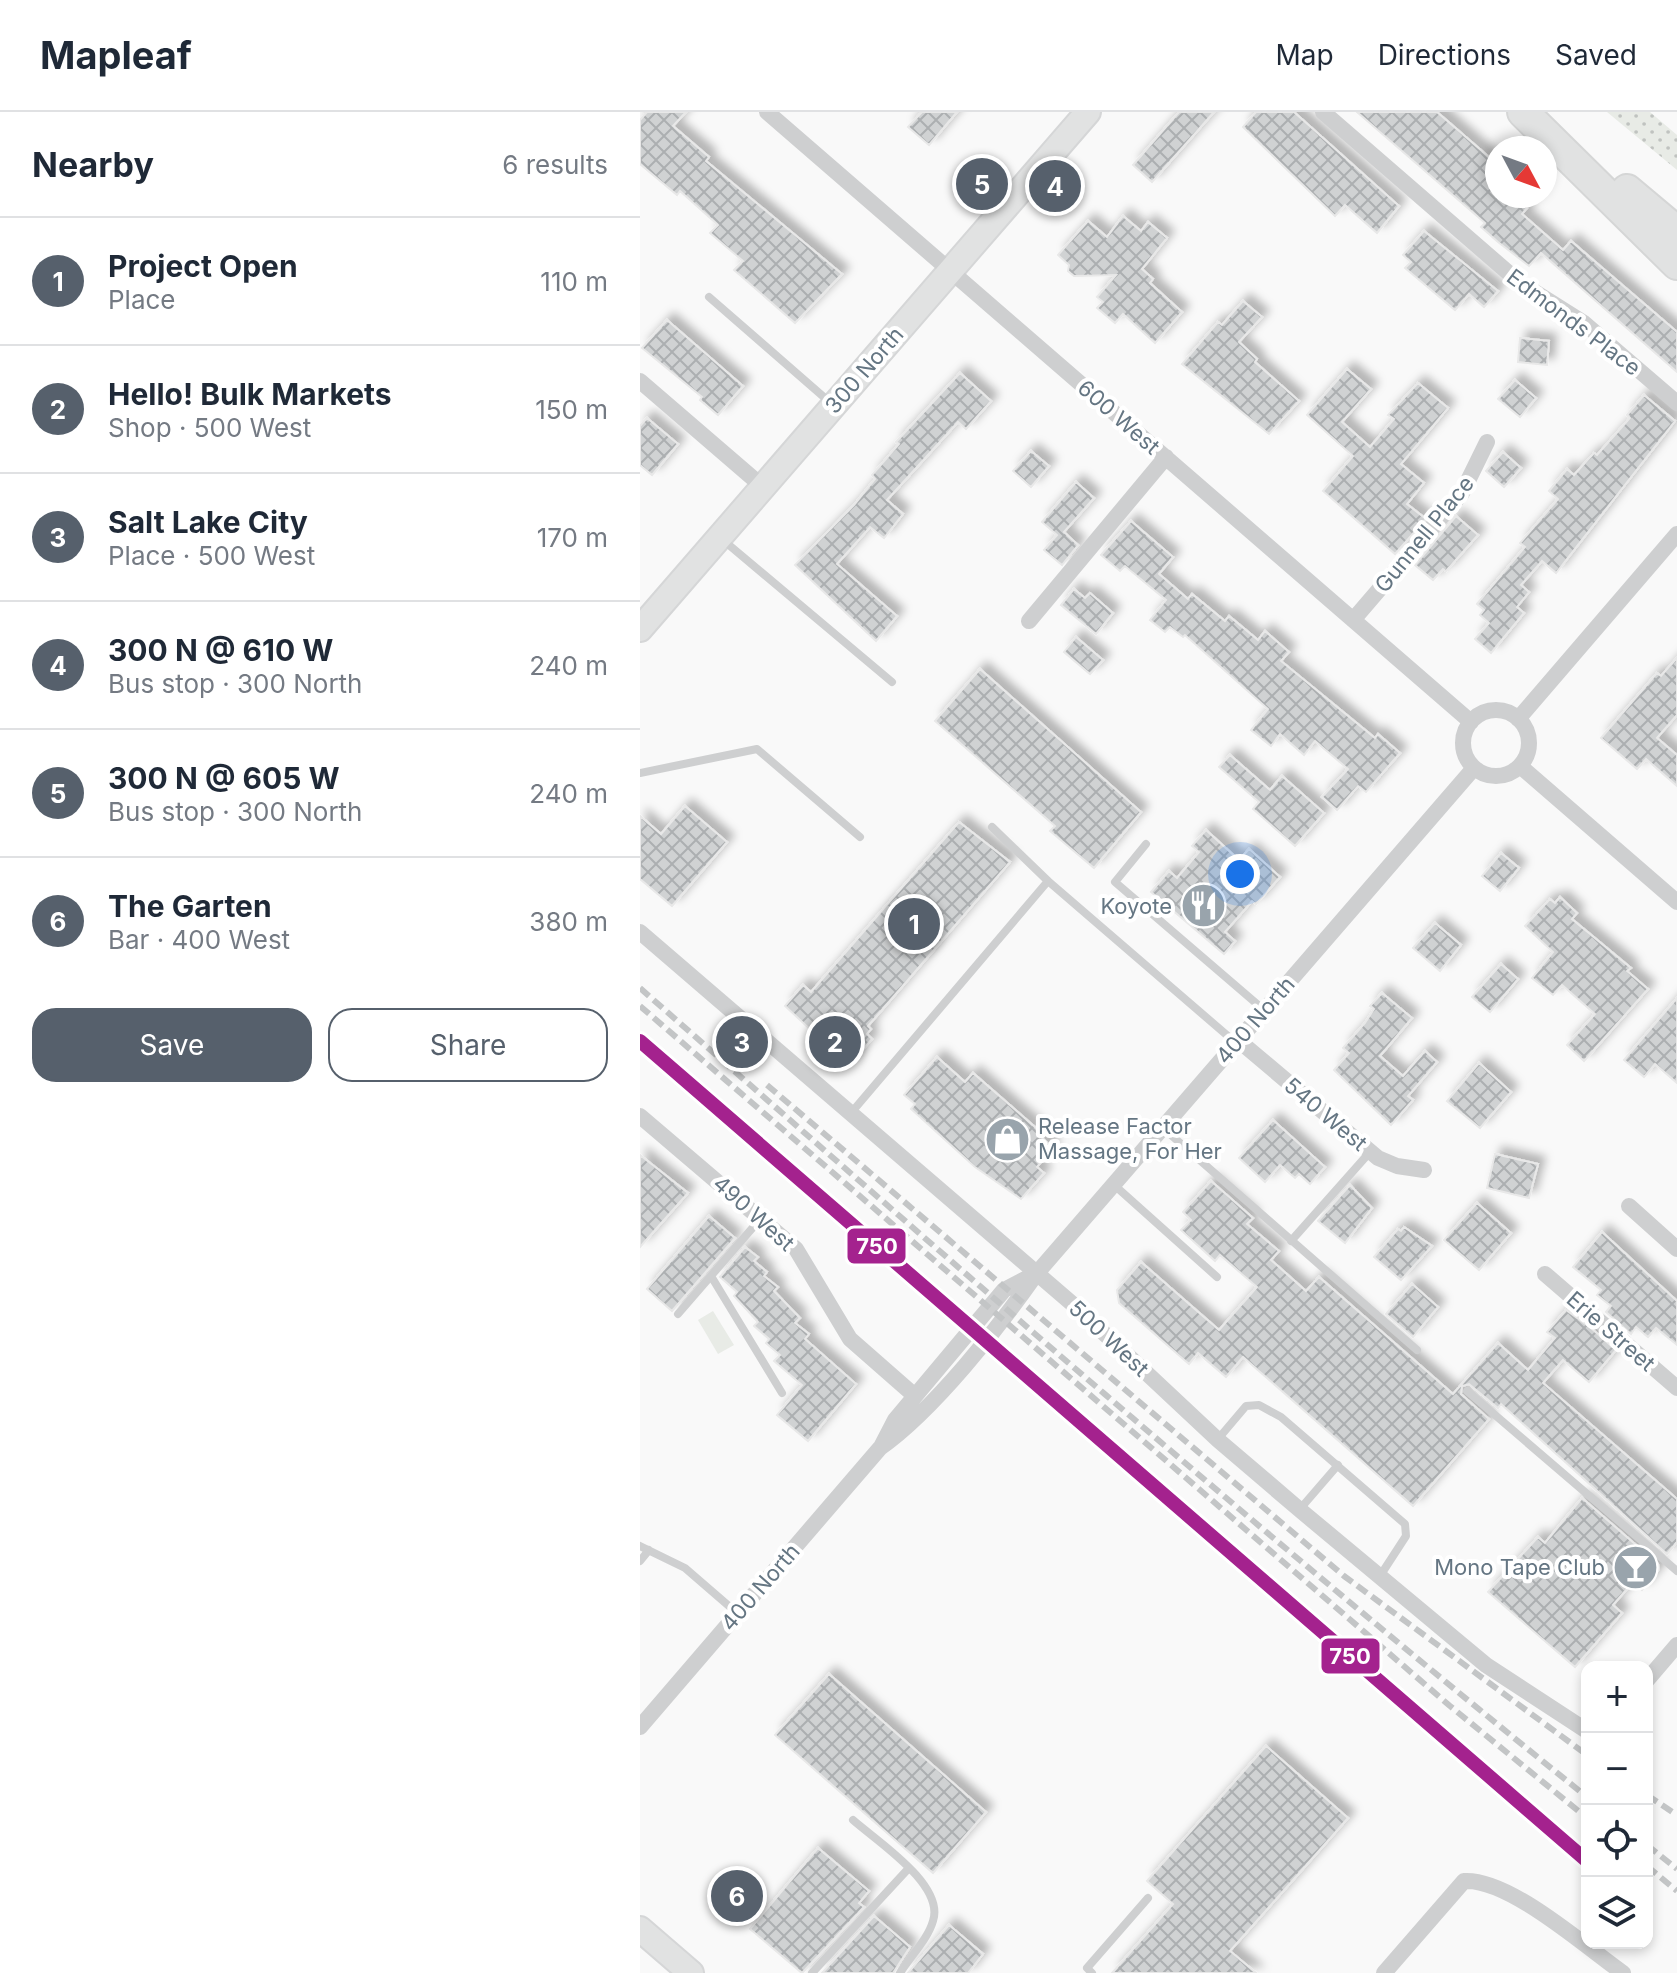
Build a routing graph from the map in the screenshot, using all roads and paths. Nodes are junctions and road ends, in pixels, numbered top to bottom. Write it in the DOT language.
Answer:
graph roads {
  1 [pos="767,112"];
  2 [pos="1088,112"];
  3 [pos="1323,112"];
  4 [pos="1523,112"];
  5 [pos="1533,112"];
  6 [pos="1677,232"];
  7 [pos="1677,264"];
  8 [pos="950,270"];
  9 [pos="709,297"];
  10 [pos="640,381"];
  11 [pos="1677,403"];
  12 [pos="834,405"];
  13 [pos="1487,442"];
  14 [pos="1166,457"];
  15 [pos="763,487"];
  16 [pos="1677,534"];
  17 [pos="719,537"];
  18 [pos="1353,620"];
  19 [pos="1029,621"];
  20 [pos="640,629"];
  21 [pos="892,682"];
  22 [pos="1518,719"];
  23 [pos="1471,722"];
  24 [pos="1520,766"];
  25 [pos="1474,768"];
  26 [pos="640,773"];
  27 [pos="992,827"];
  28 [pos="860,837"];
  29 [pos="1146,844"];
  30 [pos="1048,881"];
  31 [pos="1677,902"];
  32 [pos="640,932"];
  33 [pos="1264,1010"];
  34 [pos="1237,1041"];
  35 [pos="850,1114"];
  36 [pos="640,1116"];
  37 [pos="1162,1127"];
  38 [pos="1370,1152"];
  39 [pos="1424,1170"];
  40 [pos="1113,1184"];
  41 [pos="1629,1206"];
  42 [pos="761,1217"];
  43 [pos="1291,1241"];
  44 [pos="1677,1249"];
  45 [pos="1037,1273"];
  46 [pos="1545,1274"];
  47 [pos="711,1276"];
  48 [pos="1217,1277"];
  49 [pos="678,1314"];
  50 [pos="1417,1350"];
  51 [pos="1677,1388"];
  52 [pos="1467,1391"];
  53 [pos="782,1393"];
  54 [pos="915,1396"];
  55 [pos="1218,1440"];
  56 [pos="880,1448"];
  57 [pos="1338,1465"];
  58 [pos="1300,1510"];
  59 [pos="644,1548"];
  60 [pos="640,1561"];
  61 [pos="1677,1571"];
  62 [pos="1380,1577"];
  63 [pos="737,1613"];
  64 [pos="1677,1645"];
  65 [pos="1653,1673"];
  66 [pos="640,1727"];
  67 [pos="1581,1727"];
  68 [pos="853,1820"];
  69 [pos="908,1869"];
  70 [pos="1148,1898"];
  71 [pos="640,1929"];
  72 [pos="691,1973"];
  73 [pos="812,1973"];
  74 [pos="900,1973"];
  75 [pos="1092,1973"];
  76 [pos="1384,1973"];
  77 [pos="1623,1973"];
  1 -- 8 [label="street, 600 West"];
  2 -- 8 [label="street, 300 North"];
  3 -- 11 [label="street, Edmonds Place"];
  4 -- 7 [label="highway"];
  5 -- 6 [label="highway"];
  8 -- 12 [label="street, 300 North"];
  8 -- 14 [label="street, 600 West"];
  9 -- 12 [label="lane"];
  10 -- 15 [label="street"];
  12 -- 15 [label="street, 300 North"];
  13 -- 18 [label="street, Gunnell Place"];
  14 -- 18 [label="street, 600 West"];
  14 -- 19 [label="street"];
  15 -- 17 [label="street, 300 North"];
  16 -- 22 [label="street"];
  17 -- 20 [label="street, 300 North"];
  17 -- 21 [label="lane"];
  18 -- 23 [label="street, 600 West"];
  22 -- 23 [label="street"];
  22 -- 24 [label="street"];
  23 -- 25 [label="street"];
  24 -- 25 [label="street"];
  24 -- 31 [label="street"];
  25 -- 33 [label="street, 400 North"];
  26 -- 28 [label="lane"];
  27 -- 30 [label="lane"];
  29 -- 33 [label="lane"];
  30 -- 34 [label="lane"];
  30 -- 35 [label="lane"];
  32 -- 35 [label="street, 500 West"];
  33 -- 34 [label="street, 400 North"];
  34 -- 37 [label="street, 400 North"];
  34 -- 38 [label="street, 540 West"];
  35 -- 45 [label="street, 500 West"];
  36 -- 42 [label="street, 490 West"];
  37 -- 40 [label="street, 400 North"];
  37 -- 43 [label="lane"];
  38 -- 39 [label="street, 540 West"];
  38 -- 43 [label="lane"];
  40 -- 45 [label="street, 400 North"];
  40 -- 48 [label="lane"];
  41 -- 44 [label="street"];
  42 -- 47 [label="lane"];
  42 -- 54 [label="street, 490 West"];
  43 -- 50 [label="lane"];
  45 -- 54 [label="street, 400 North"];
  45 -- 55 [label="street, 500 West"];
  45 -- 56 [label="street, 400 North"];
  46 -- 51 [label="street, Erie Street"];
  47 -- 49 [label="lane"];
  47 -- 53 [label="lane"];
  52 -- 61 [label="lane"];
  54 -- 56 [label="street, 400 North"];
  55 -- 57 [label="lane"];
  55 -- 58 [label="street, 500 West"];
  56 -- 63 [label="street, 400 North"];
  57 -- 58 [label="lane"];
  57 -- 62 [label="lane"];
  58 -- 62 [label="street, 500 West"];
  59 -- 60 [label="lane"];
  59 -- 63 [label="lane"];
  62 -- 67 [label="street, 500 West"];
  63 -- 66 [label="street, 400 North"];
  64 -- 65 [label="street"];
  68 -- 69 [label="lane"];
  69 -- 73 [label="lane"];
  69 -- 74 [label="lane"];
  70 -- 75 [label="lane"];
  71 -- 72 [label="street"];
  76 -- 77 [label="street"];
}
